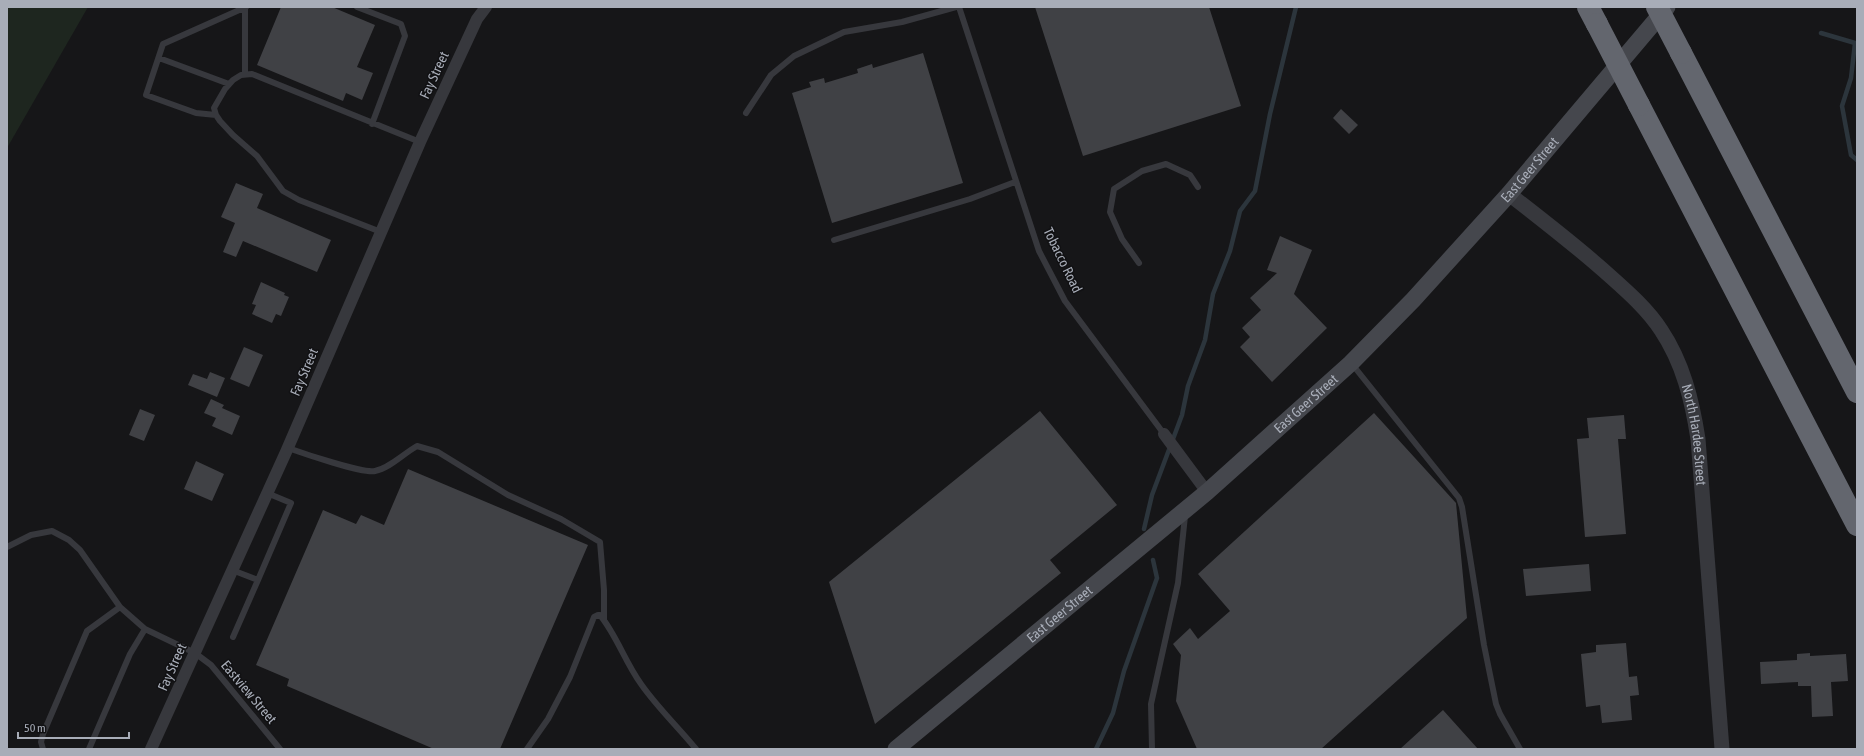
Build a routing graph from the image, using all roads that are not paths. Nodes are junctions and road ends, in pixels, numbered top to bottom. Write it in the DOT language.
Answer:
graph roads {
  1 [pos="246,7"];
  2 [pos="357,7"];
  3 [pos="486,7"];
  4 [pos="958,7"];
  5 [pos="1657,7"];
  6 [pos="1667,7"];
  7 [pos="1592,16"];
  8 [pos="158,58"];
  9 [pos="245,74"];
  10 [pos="229,84"];
  11 [pos="746,113"];
  12 [pos="216,115"];
  13 [pos="372,124"];
  14 [pos="420,142"];
  15 [pos="1015,182"];
  16 [pos="1198,187"];
  17 [pos="1509,194"];
  18 [pos="381,232"];
  19 [pos="834,240"];
  20 [pos="1139,263"];
  21 [pos="1351,363"];
  22 [pos="1857,392"];
  23 [pos="1164,434"];
  24 [pos="288,448"];
  25 [pos="1207,492"];
  26 [pos="267,493"];
  27 [pos="1185,510"];
  28 [pos="1857,525"];
  29 [pos="7,547"];
  30 [pos="232,570"];
  31 [pos="258,580"];
  32 [pos="120,606"];
  33 [pos="604,620"];
  34 [pos="145,629"];
  35 [pos="233,637"];
  36 [pos="195,653"];
  37 [pos="43,749"];
  38 [pos="89,749"];
  39 [pos="151,749"];
  40 [pos="280,749"];
  41 [pos="527,749"];
  42 [pos="696,749"];
  43 [pos="897,749"];
  44 [pos="1152,749"];
  45 [pos="1520,749"];
  46 [pos="1722,749"];
  1 -- 8 [label="lane"];
  1 -- 9 [label="lane"];
  2 -- 13 [label="lane"];
  3 -- 14 [label="street, Fay Street"];
  4 -- 11 [label="lane"];
  4 -- 15 [label="lane, Tobacco Road"];
  5 -- 22 [label="highway, bridge"];
  6 -- 17 [label="main road, East Geer Street"];
  7 -- 28 [label="highway, bridge"];
  8 -- 10 [label="lane"];
  8 -- 12 [label="lane"];
  9 -- 10 [label="lane"];
  9 -- 13 [label="lane"];
  10 -- 12 [label="lane"];
  12 -- 18 [label="lane"];
  13 -- 14 [label="lane"];
  14 -- 18 [label="street, Fay Street"];
  15 -- 19 [label="lane"];
  15 -- 23 [label="lane, Tobacco Road"];
  16 -- 20 [label="lane"];
  17 -- 21 [label="main road, East Geer Street"];
  17 -- 46 [label="street, North Hardee Street"];
  18 -- 24 [label="street, Fay Street"];
  21 -- 25 [label="main road, East Geer Street"];
  21 -- 45 [label="lane"];
  23 -- 25 [label="street, Tobacco Road"];
  24 -- 26 [label="street, Fay Street"];
  24 -- 33 [label="lane"];
  25 -- 27 [label="main road, East Geer Street"];
  26 -- 30 [label="street, Fay Street"];
  26 -- 31 [label="lane"];
  27 -- 43 [label="main road, East Geer Street"];
  27 -- 44 [label="lane"];
  29 -- 32 [label="lane, Eastview Street"];
  30 -- 31 [label="lane"];
  30 -- 36 [label="street, Fay Street"];
  31 -- 35 [label="lane"];
  32 -- 34 [label="lane, Eastview Street"];
  32 -- 37 [label="lane"];
  33 -- 41 [label="lane"];
  33 -- 42 [label="lane"];
  34 -- 36 [label="lane, Eastview Street"];
  34 -- 38 [label="lane"];
  36 -- 39 [label="street, Fay Street"];
  36 -- 40 [label="lane, Eastview Street"];
}
